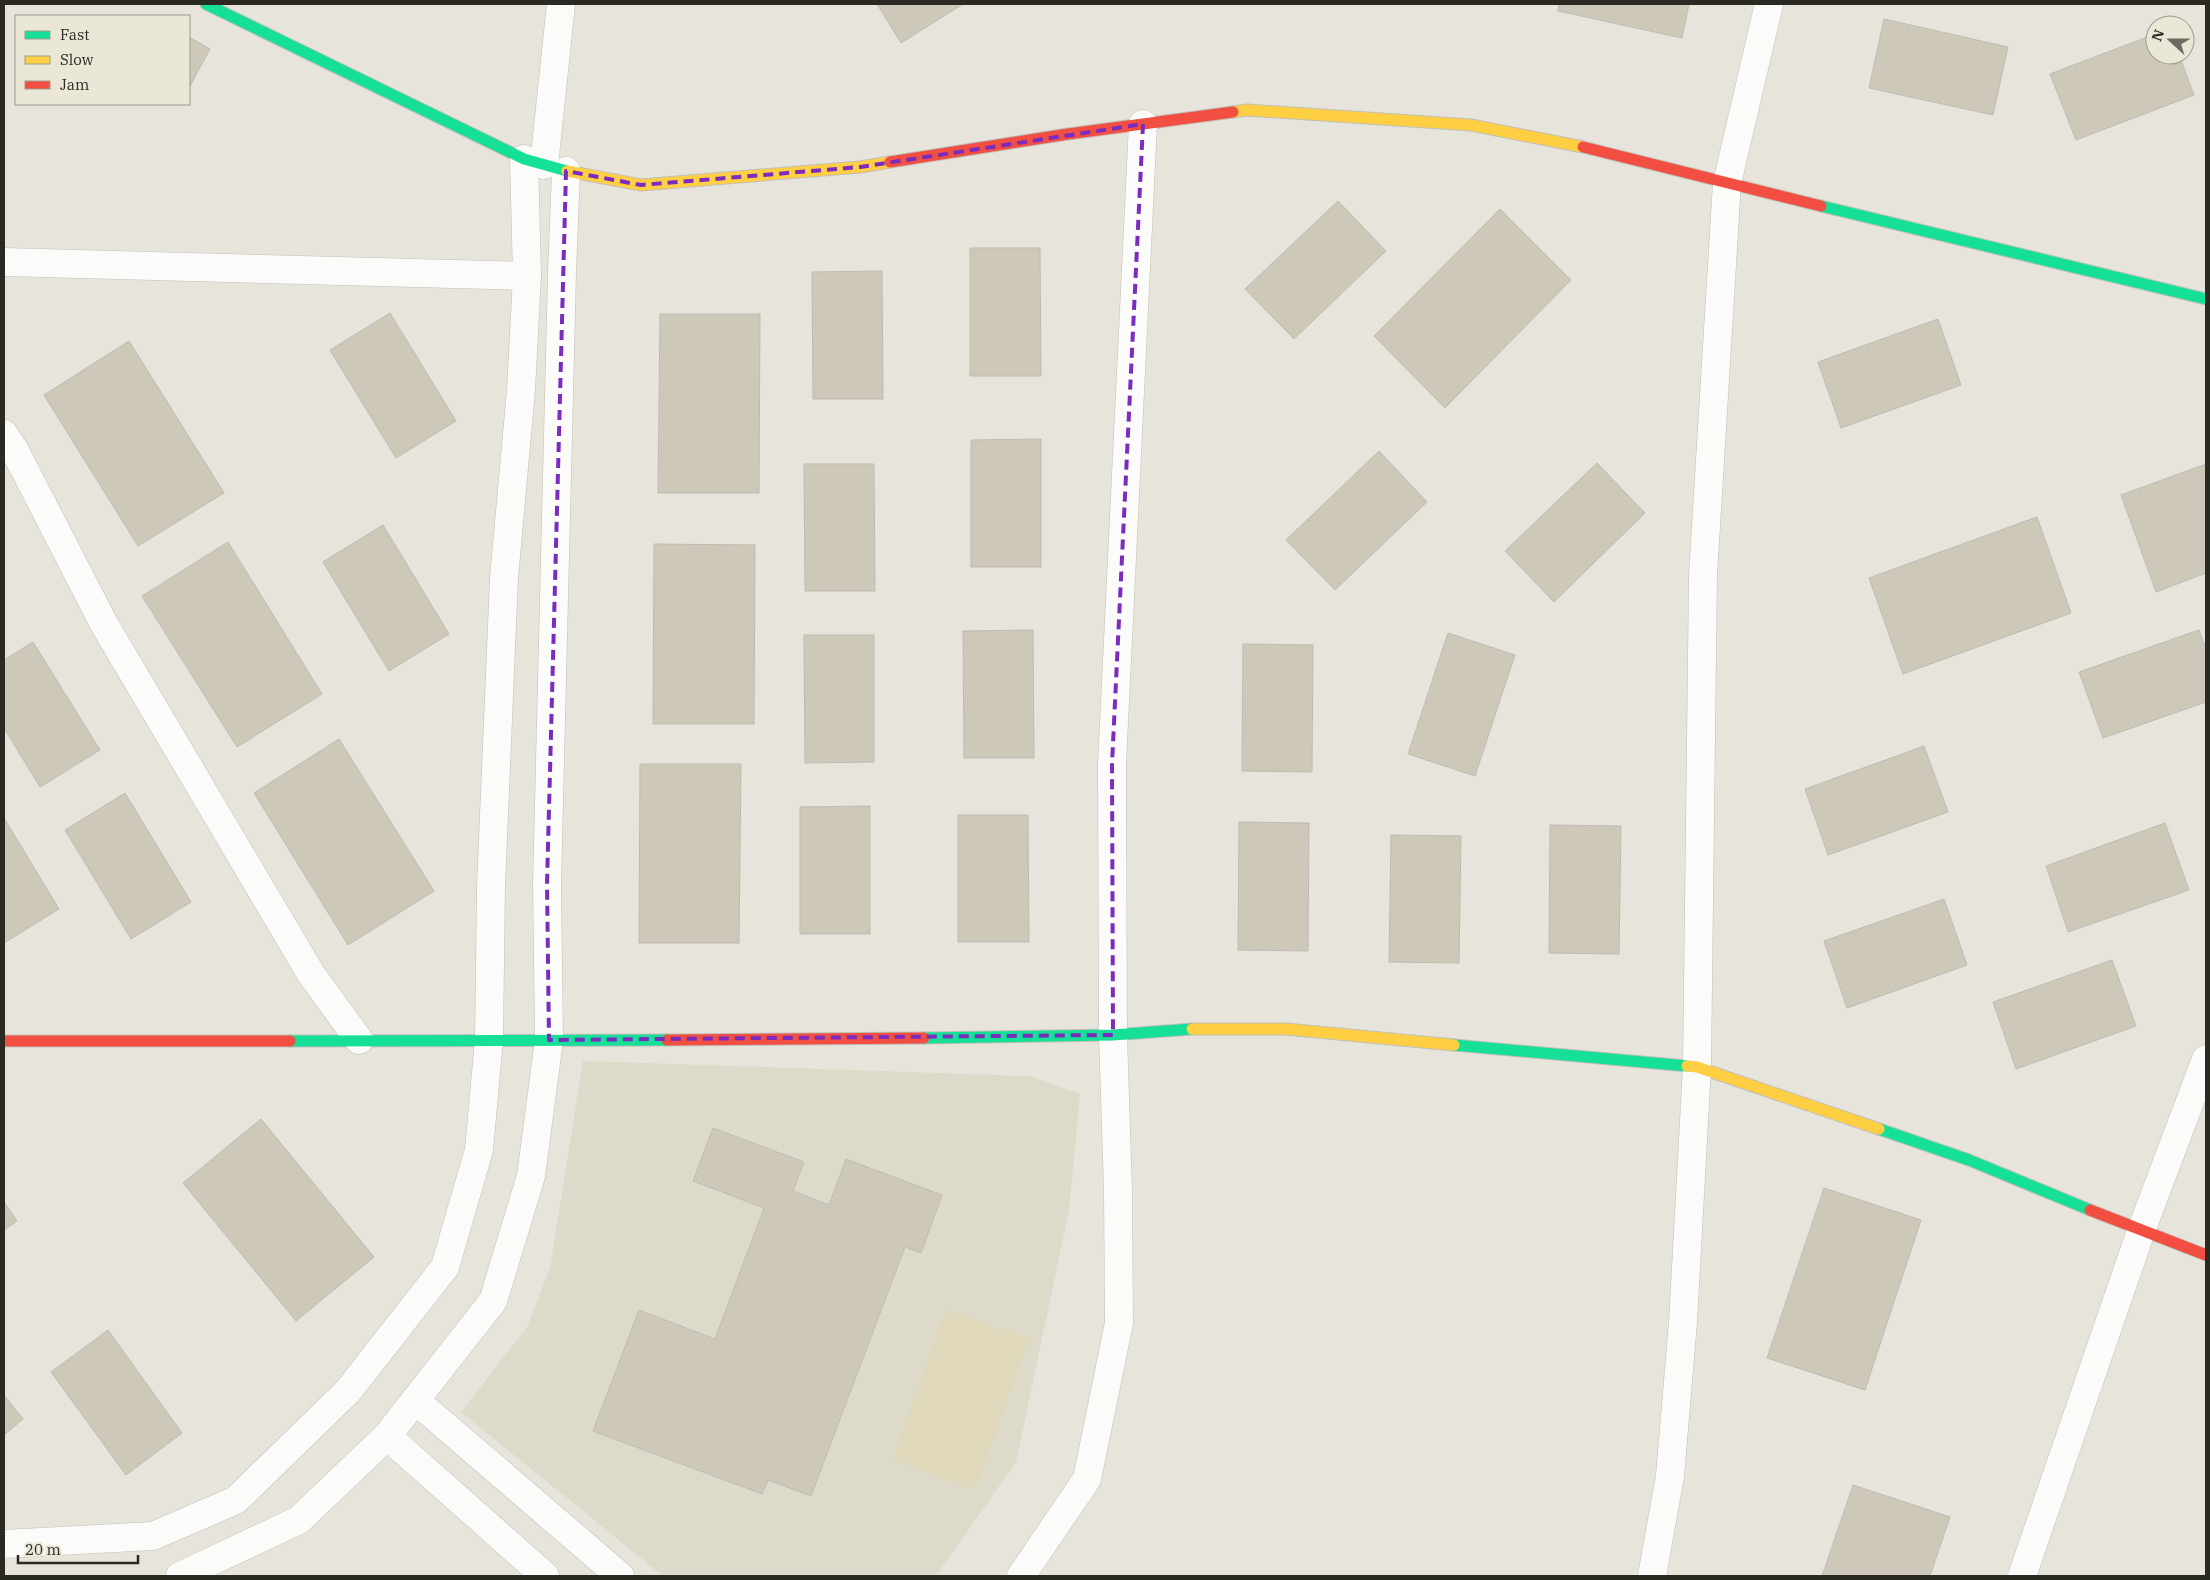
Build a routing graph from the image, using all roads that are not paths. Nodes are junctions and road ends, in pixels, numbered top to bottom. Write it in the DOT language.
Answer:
graph roads {
  1 [pos="206,4"];
  2 [pos="562,4"];
  3 [pos="1769,4"];
  4 [pos="1143,124"];
  5 [pos="545,165"];
  6 [pos="1727,183"];
  7 [pos="4,262"];
  8 [pos="527,276"];
  9 [pos="2206,299"];
  10 [pos="4,434"];
  11 [pos="1114,1034"];
  12 [pos="359,1040"];
  13 [pos="489,1040"];
  14 [pos="549,1040"];
  15 [pos="4,1041"];
  16 [pos="2206,1059"];
  17 [pos="1697,1067"];
  18 [pos="2141,1231"];
  19 [pos="2206,1255"];
  20 [pos="415,1400"];
  21 [pos="387,1436"];
  22 [pos="4,1544"];
  23 [pos="2031,1573"];
  24 [pos="180,1576"];
  25 [pos="545,1576"];
  26 [pos="620,1576"];
  27 [pos="1021,1576"];
  28 [pos="1652,1576"];
  1 -- 5 [label="street"];
  2 -- 5 [label="street"];
  3 -- 6 [label="street"];
  4 -- 5 [label="street"];
  4 -- 6 [label="street"];
  4 -- 11 [label="street"];
  5 -- 8 [label="street"];
  5 -- 14 [label="street"];
  6 -- 9 [label="street"];
  6 -- 17 [label="street"];
  7 -- 8 [label="street"];
  8 -- 13 [label="street"];
  10 -- 12 [label="street"];
  11 -- 14 [label="street"];
  11 -- 17 [label="street"];
  11 -- 27 [label="street"];
  12 -- 13 [label="street"];
  12 -- 15 [label="street"];
  13 -- 14 [label="street"];
  13 -- 22 [label="street"];
  14 -- 20 [label="street"];
  16 -- 18 [label="street"];
  17 -- 18 [label="street"];
  17 -- 28 [label="street"];
  18 -- 19 [label="street"];
  18 -- 23 [label="street"];
  20 -- 21 [label="street"];
  20 -- 26 [label="street"];
  21 -- 24 [label="street"];
  21 -- 25 [label="street"];
}
